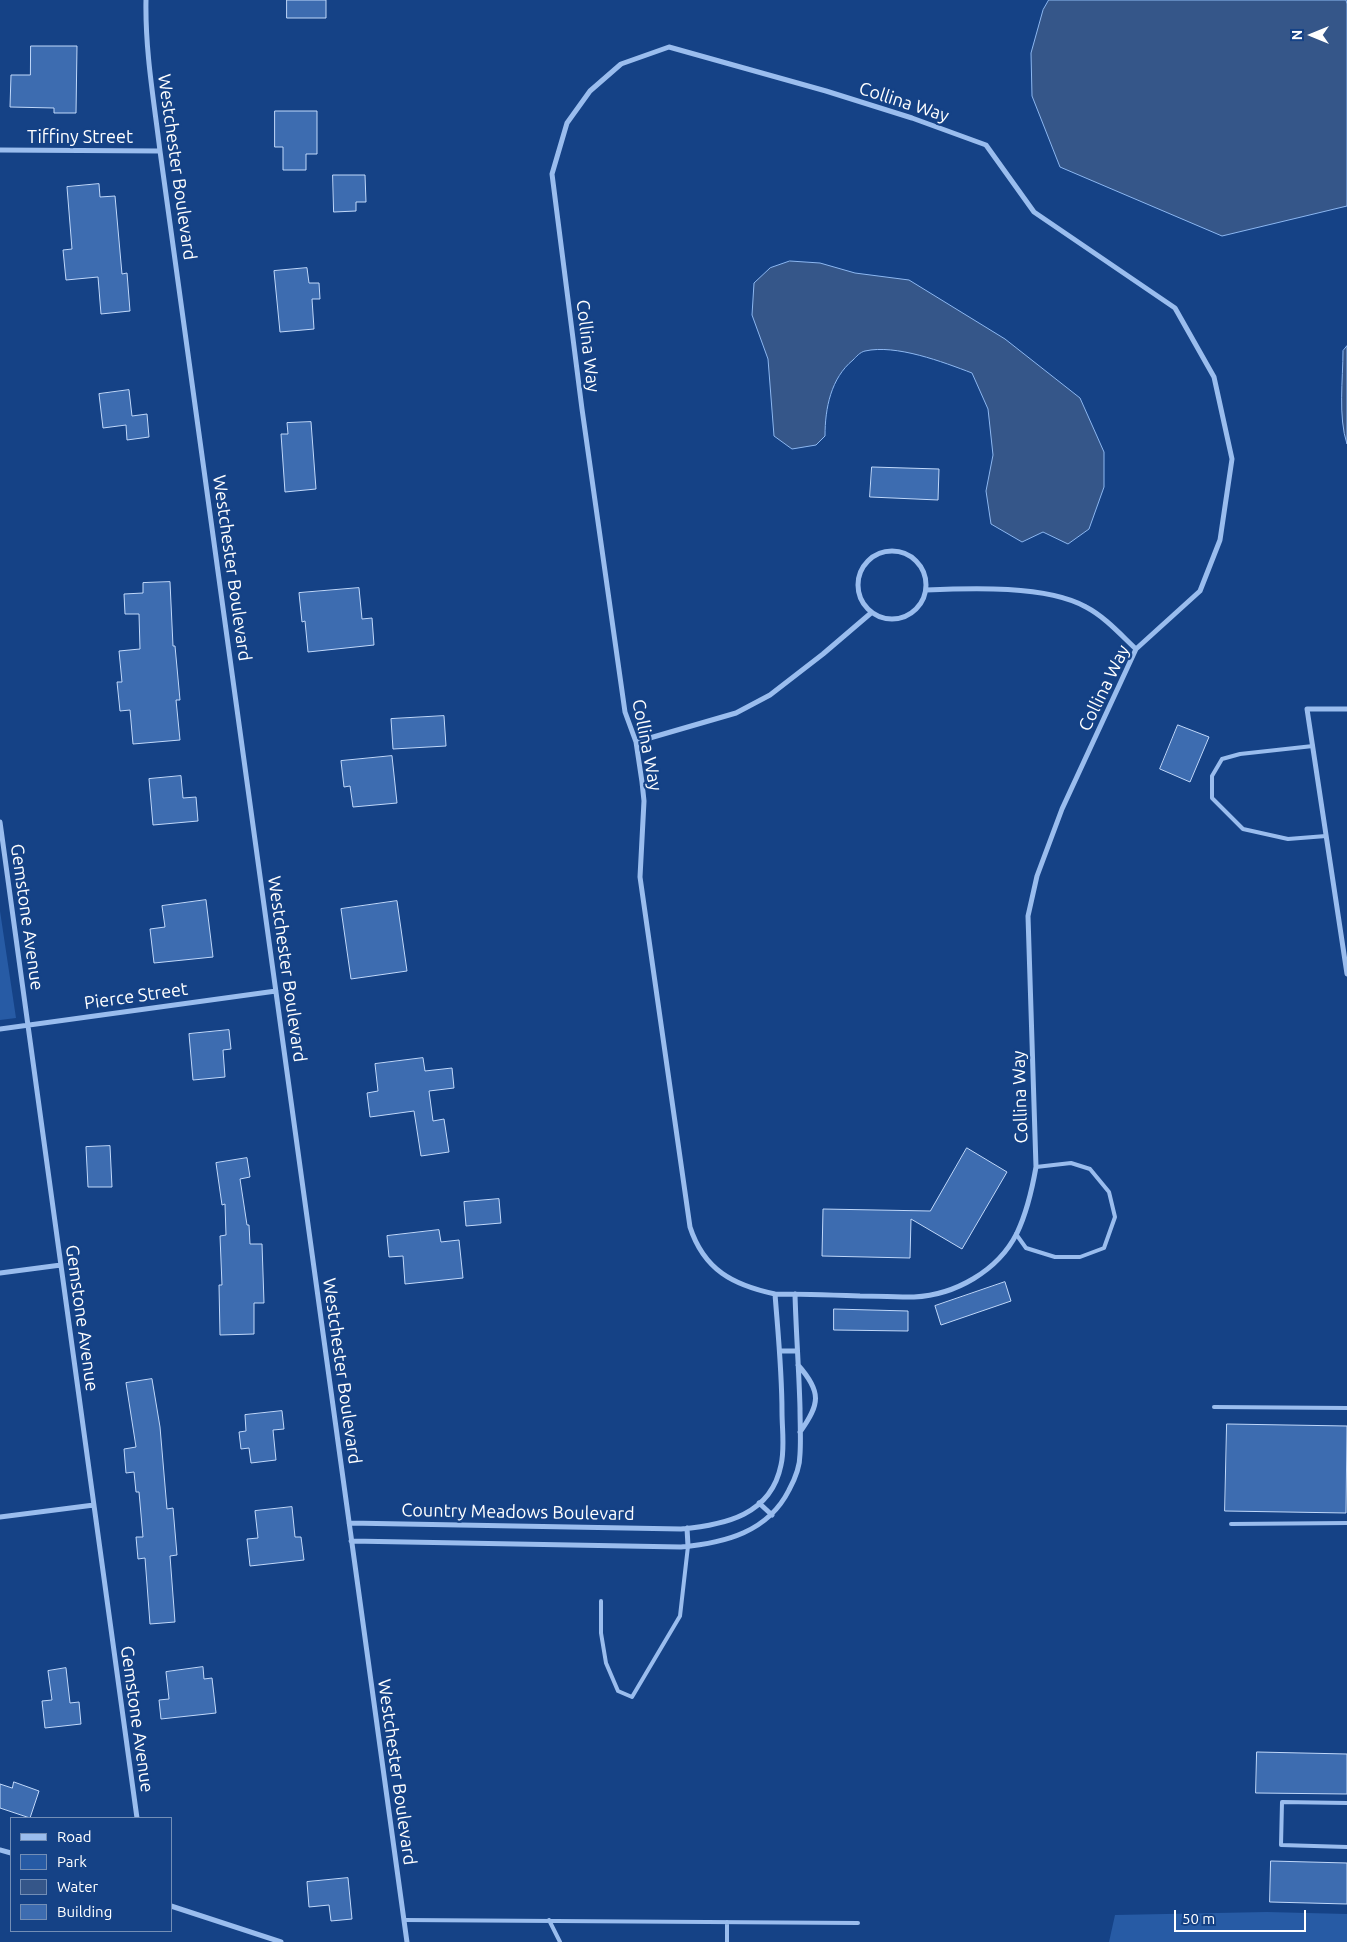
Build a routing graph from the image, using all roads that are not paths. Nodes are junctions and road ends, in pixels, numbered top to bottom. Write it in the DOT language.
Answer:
graph roads {
  1 [pos="146,0"];
  2 [pos="0,150"];
  3 [pos="160,151"];
  4 [pos="926,590"];
  5 [pos="871,613"];
  6 [pos="1136,649"];
  7 [pos="1347,709"];
  8 [pos="636,742"];
  9 [pos="1313,746"];
  10 [pos="0,822"];
  11 [pos="1326,836"];
  12 [pos="1347,974"];
  13 [pos="276,991"];
  14 [pos="28,1025"];
  15 [pos="0,1029"];
  16 [pos="1036,1167"];
  17 [pos="1016,1234"];
  18 [pos="61,1265"];
  19 [pos="0,1273"];
  20 [pos="776,1294"];
  21 [pos="794,1294"];
  22 [pos="797,1350"];
  23 [pos="780,1351"];
  24 [pos="798,1365"];
  25 [pos="1214,1407"];
  26 [pos="1347,1408"];
  27 [pos="800,1433"];
  28 [pos="759,1503"];
  29 [pos="94,1504"];
  30 [pos="772,1515"];
  31 [pos="0,1518"];
  32 [pos="349,1523"];
  33 [pos="1347,1523"];
  34 [pos="1231,1524"];
  35 [pos="687,1528"];
  36 [pos="351,1541"];
  37 [pos="688,1546"];
  38 [pos="601,1601"];
  39 [pos="1347,1803"];
  40 [pos="137,1817"];
  41 [pos="1347,1847"];
  42 [pos="172,1906"];
  43 [pos="404,1920"];
  44 [pos="549,1920"];
  45 [pos="727,1922"];
  46 [pos="858,1923"];
  47 [pos="281,1942"];
  48 [pos="407,1942"];
  49 [pos="560,1942"];
  50 [pos="727,1942"];
  1 -- 3 [label="street, Westchester Boulevard"];
  2 -- 3 [label="street, Tiffiny Street"];
  3 -- 13 [label="street, Westchester Boulevard"];
  4 -- 5 [label="street"];
  4 -- 5 [label="street"];
  4 -- 6 [label="street"];
  5 -- 8 [label="street"];
  6 -- 8 [label="street, Collina Way"];
  6 -- 16 [label="street, Collina Way"];
  7 -- 9 [label="street"];
  8 -- 20 [label="street, Collina Way"];
  9 -- 11 [label="street"];
  9 -- 11 [label="lane"];
  10 -- 14 [label="street, Gemstone Avenue"];
  11 -- 12 [label="street"];
  13 -- 14 [label="street, Pierce Street"];
  13 -- 32 [label="street, Westchester Boulevard"];
  14 -- 15 [label="street, Pierce Street"];
  14 -- 18 [label="street, Gemstone Avenue"];
  16 -- 17 [label="street, Collina Way"];
  16 -- 17 [label="lane"];
  17 -- 21 [label="street, Collina Way"];
  18 -- 19 [label="street"];
  18 -- 29 [label="street, Gemstone Avenue"];
  20 -- 21 [label="street, Collina Way"];
  20 -- 23 [label="street, Country Meadows Boulevard"];
  21 -- 22 [label="street, Country Meadows Boulevard"];
  22 -- 23 [label="street"];
  22 -- 24 [label="street, Country Meadows Boulevard"];
  23 -- 28 [label="street, Country Meadows Boulevard"];
  24 -- 27 [label="street, Country Meadows Boulevard"];
  24 -- 27 [label="street, Country Meadows Boulevard"];
  25 -- 26 [label="lane"];
  27 -- 30 [label="street, Country Meadows Boulevard"];
  28 -- 30 [label="street"];
  28 -- 35 [label="street, Country Meadows Boulevard"];
  29 -- 31 [label="street"];
  29 -- 40 [label="street, Gemstone Avenue"];
  30 -- 37 [label="street, Country Meadows Boulevard"];
  32 -- 35 [label="street, Country Meadows Boulevard"];
  32 -- 36 [label="street, Westchester Boulevard"];
  33 -- 34 [label="lane"];
  35 -- 37 [label="street"];
  36 -- 37 [label="street, Country Meadows Boulevard"];
  36 -- 43 [label="street, Westchester Boulevard"];
  37 -- 38 [label="lane"];
  39 -- 41 [label="lane"];
  42 -- 47 [label="street"];
  43 -- 44 [label="lane"];
  43 -- 48 [label="street, Westchester Boulevard"];
  44 -- 45 [label="lane"];
  44 -- 49 [label="lane"];
  45 -- 46 [label="lane"];
  45 -- 50 [label="lane"];
}
